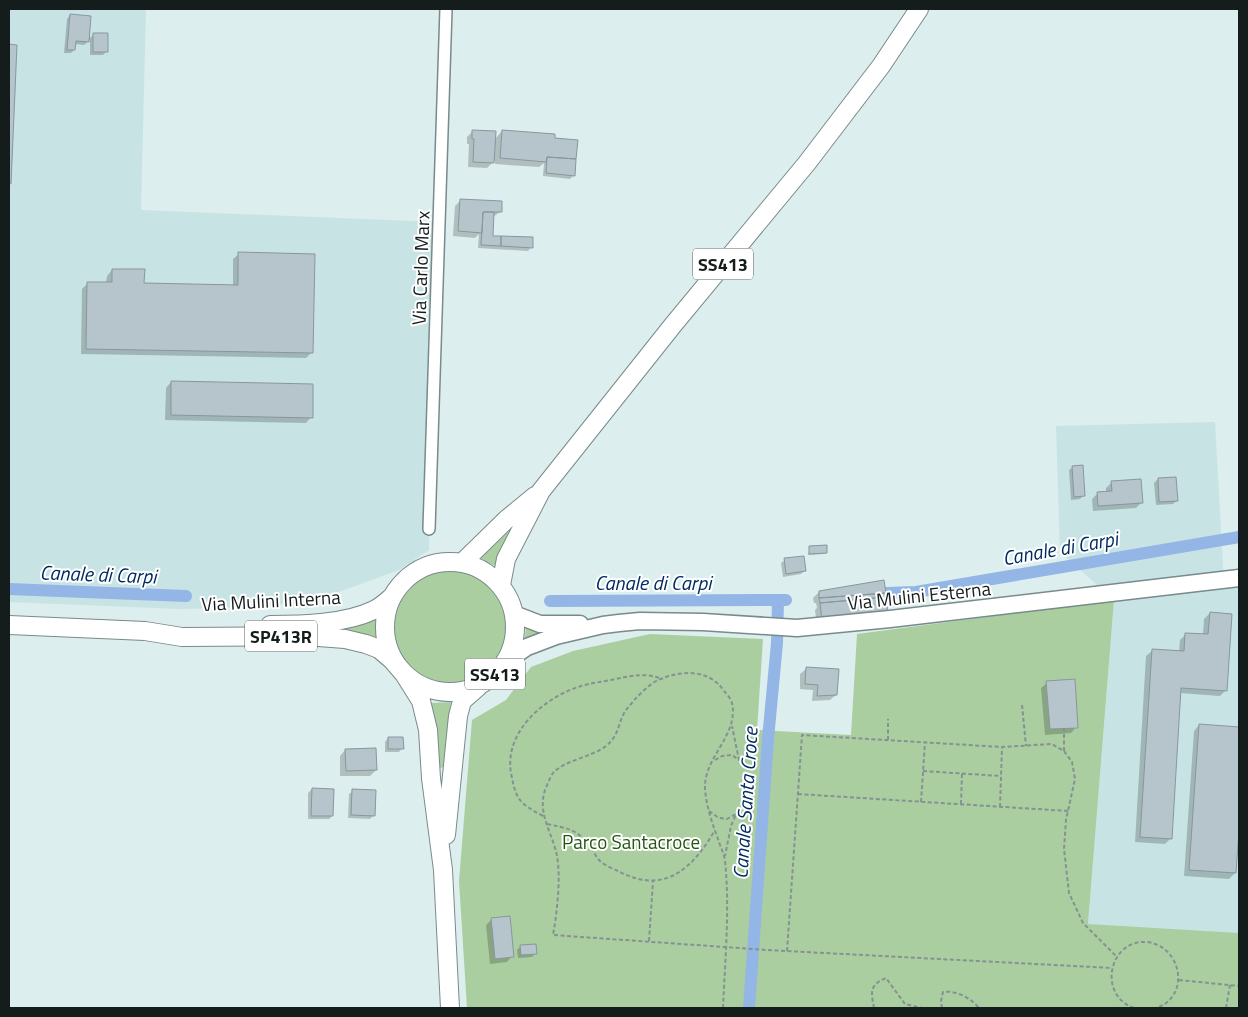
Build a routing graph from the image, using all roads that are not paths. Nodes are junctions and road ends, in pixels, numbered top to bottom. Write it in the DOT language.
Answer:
graph roads {
  1 [pos="446,9"];
  2 [pos="919,9"];
  3 [pos="541,491"];
  4 [pos="429,528"];
  5 [pos="463,562"];
  6 [pos="1239,578"];
  7 [pos="501,585"];
  8 [pos="393,596"];
  9 [pos="514,614"];
  10 [pos="9,625"];
  11 [pos="603,625"];
  12 [pos="145,631"];
  13 [pos="504,663"];
  14 [pos="404,674"];
  15 [pos="484,683"];
  16 [pos="443,870"];
  17 [pos="450,1008"];
  1 -- 4 [label="street, Via Carlo Marx"];
  2 -- 3 [label="main road, SS413"];
  3 -- 5 [label="main road, SS413"];
  3 -- 7 [label="main road, SS413"];
  5 -- 7 [label="main road, SS413"];
  5 -- 8 [label="main road, SS413"];
  6 -- 11 [label="main road, Via Mulini Esterna"];
  7 -- 9 [label="main road, SS413"];
  8 -- 12 [label="main road, Via Mulini Interna / SP413R"];
  8 -- 14 [label="main road, SS413"];
  9 -- 11 [label="main road, Via Mulini Esterna"];
  9 -- 13 [label="main road, SS413"];
  10 -- 12 [label="main road, Via Mulini Interna / SP413R"];
  11 -- 13 [label="main road, Via Mulini Esterna"];
  12 -- 14 [label="main road, Via Mulini Interna / SP413R"];
  13 -- 15 [label="main road, SS413"];
  14 -- 15 [label="main road, SS413"];
  14 -- 16 [label="main road, SS413"];
  15 -- 16 [label="main road, SS413"];
  16 -- 17 [label="main road, SS413"];
}
